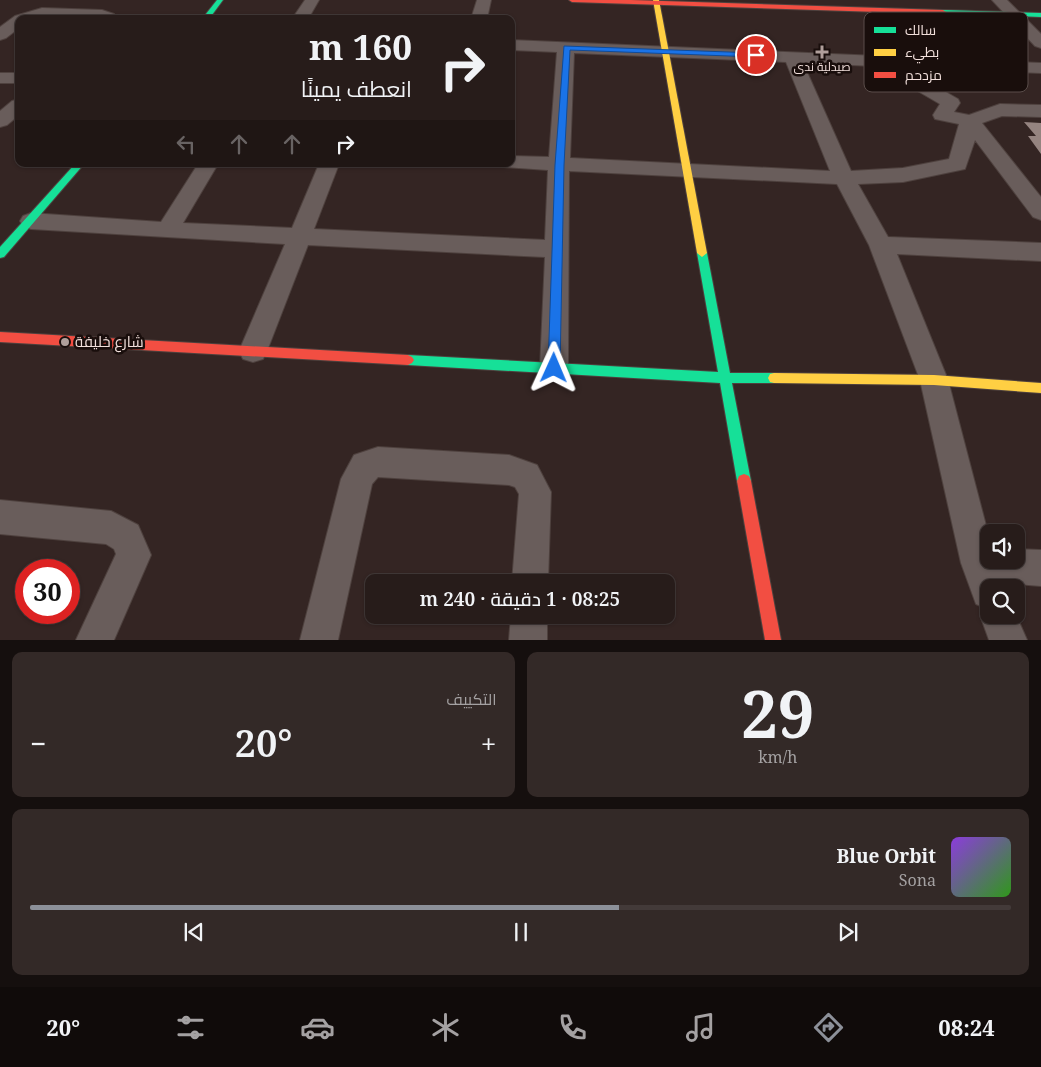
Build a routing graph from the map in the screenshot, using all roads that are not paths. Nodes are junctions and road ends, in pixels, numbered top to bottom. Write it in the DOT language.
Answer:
graph roads {
  1 [pos="220,0"];
  2 [pos="312,0"];
  3 [pos="484,0"];
  4 [pos="572,0"];
  5 [pos="998,0"];
  6 [pos="656,1"];
  7 [pos="839,5"];
  8 [pos="962,12"];
  9 [pos="1011,12"];
  10 [pos="35,15"];
  11 [pos="102,15"];
  12 [pos="207,15"];
  13 [pos="303,15"];
  14 [pos="480,15"];
  15 [pos="1028,15"];
  16 [pos="1041,15"];
  17 [pos="15,23"];
  18 [pos="1028,30"];
  19 [pos="0,34"];
  20 [pos="1041,43"];
  21 [pos="515,45"];
  22 [pos="566,47"];
  23 [pos="666,51"];
  24 [pos="792,57"];
  25 [pos="864,60"];
  26 [pos="1028,67"];
  27 [pos="1041,68"];
  28 [pos="0,78"];
  29 [pos="15,78"];
  30 [pos="932,92"];
  31 [pos="15,108"];
  32 [pos="1041,112"];
  33 [pos="0,121"];
  34 [pos="970,121"];
  35 [pos="515,162"];
  36 [pos="559,165"];
  37 [pos="77,167"];
  38 [pos="206,167"];
  39 [pos="327,167"];
  40 [pos="686,172"];
  41 [pos="844,178"];
  42 [pos="1041,212"];
  43 [pos="31,221"];
  44 [pos="166,230"];
  45 [pos="299,236"];
  46 [pos="882,245"];
  47 [pos="557,249"];
  48 [pos="1041,252"];
  49 [pos="0,254"];
  50 [pos="0,337"];
  51 [pos="253,351"];
  52 [pos="554,368"];
  53 [pos="724,378"];
  54 [pos="934,380"];
  55 [pos="1041,388"];
  56 [pos="0,517"];
  57 [pos="1041,568"];
  58 [pos="530,574"];
  59 [pos="983,577"];
  60 [pos="529,624"];
  61 [pos="1002,624"];
  62 [pos="95,640"];
  63 [pos="318,640"];
  64 [pos="528,640"];
  65 [pos="773,640"];
  66 [pos="1008,640"];
  1 -- 12 [label="street"];
  2 -- 13 [label="street"];
  3 -- 14 [label="street"];
  4 -- 6 [label="street"];
  5 -- 9 [label="street"];
  6 -- 7 [label="street"];
  6 -- 23 [label="street"];
  7 -- 8 [label="street"];
  10 -- 11 [label="street"];
  15 -- 16 [label="street"];
  17 -- 19 [label="street"];
  18 -- 20 [label="street"];
  21 -- 22 [label="street"];
  22 -- 23 [label="street"];
  22 -- 36 [label="street"];
  23 -- 24 [label="street"];
  23 -- 40 [label="street"];
  24 -- 25 [label="street"];
  24 -- 41 [label="street"];
  26 -- 27 [label="street"];
  28 -- 29 [label="street"];
  30 -- 34 [label="street"];
  31 -- 33 [label="street"];
  32 -- 34 [label="street"];
  34 -- 41 [label="street"];
  34 -- 42 [label="street"];
  35 -- 36 [label="street"];
  36 -- 40 [label="street"];
  36 -- 47 [label="street"];
  37 -- 43 [label="street"];
  38 -- 44 [label="street"];
  39 -- 45 [label="street"];
  40 -- 41 [label="street"];
  40 -- 53 [label="street"];
  41 -- 46 [label="street"];
  43 -- 44 [label="street"];
  43 -- 49 [label="street"];
  44 -- 45 [label="street"];
  45 -- 47 [label="street"];
  45 -- 51 [label="street"];
  46 -- 48 [label="street"];
  46 -- 54 [label="street"];
  47 -- 52 [label="street"];
  50 -- 51 [label="street"];
  51 -- 52 [label="street"];
  52 -- 53 [label="street"];
  53 -- 54 [label="street"];
  53 -- 65 [label="street"];
  54 -- 55 [label="street"];
  54 -- 59 [label="street"];
  56 -- 62 [label="street"];
  57 -- 59 [label="street"];
  58 -- 63 [label="street"];
  60 -- 64 [label="street"];
  61 -- 66 [label="street"];
}
